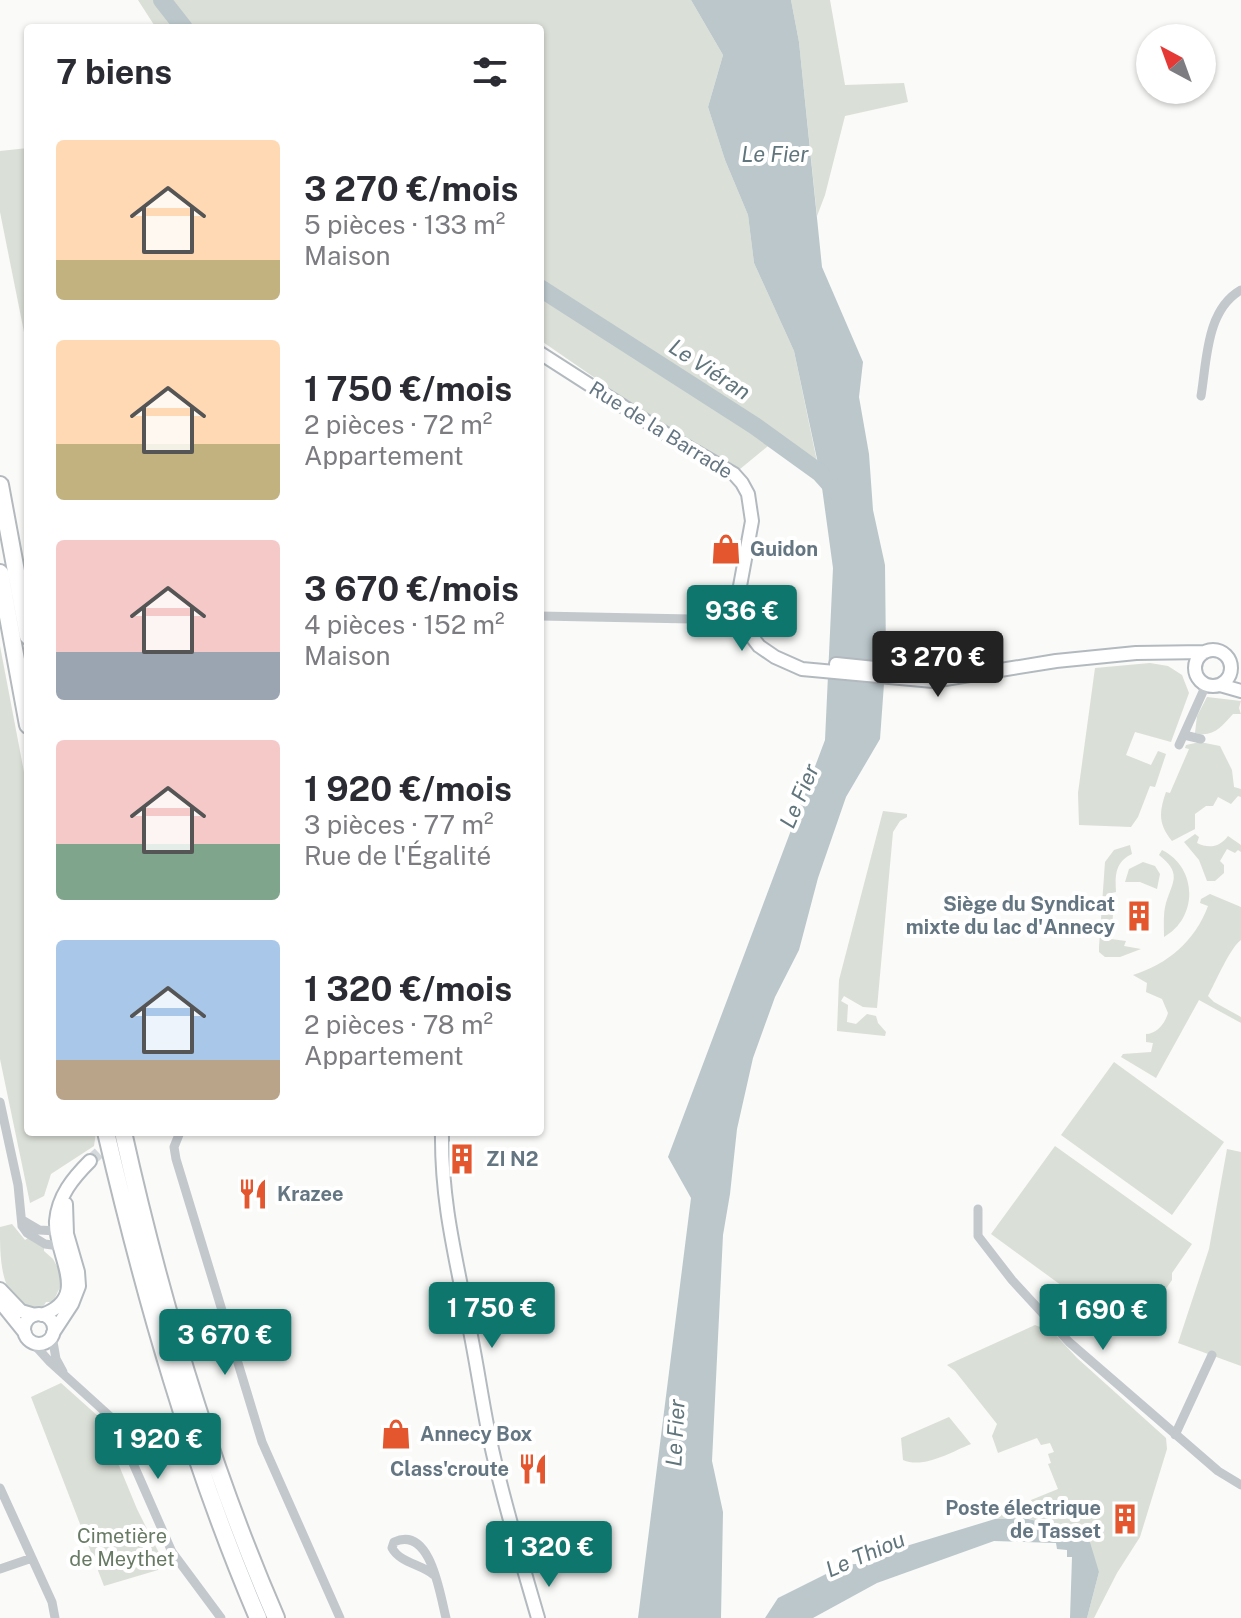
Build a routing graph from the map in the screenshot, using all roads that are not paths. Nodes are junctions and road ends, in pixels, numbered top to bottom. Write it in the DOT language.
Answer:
graph roads {
  1 [pos="1241,290"];
  2 [pos="544,356"];
  3 [pos="1201,396"];
  4 [pos="0,485"];
  5 [pos="0,573"];
  6 [pos="24,614"];
  7 [pos="544,616"];
  8 [pos="742,620"];
  9 [pos="1205,652"];
  10 [pos="1164,655"];
  11 [pos="1230,662"];
  12 [pos="1196,675"];
  13 [pos="1241,679"];
  14 [pos="1213,685"];
  15 [pos="1241,691"];
  16 [pos="24,703"];
  17 [pos="1201,739"];
  18 [pos="0,1102"];
  19 [pos="107,1136"];
  20 [pos="124,1136"];
  21 [pos="178,1136"];
  22 [pos="442,1136"];
  23 [pos="90,1161"];
  24 [pos="70,1184"];
  25 [pos="978,1209"];
  26 [pos="20,1217"];
  27 [pos="57,1231"];
  28 [pos="59,1246"];
  29 [pos="73,1261"];
  30 [pos="0,1289"];
  31 [pos="0,1302"];
  32 [pos="39,1315"];
  33 [pos="53,1334"];
  34 [pos="28,1337"];
  35 [pos="1212,1355"];
  36 [pos="64,1375"];
  37 [pos="1175,1435"];
  38 [pos="1241,1485"];
  39 [pos="0,1488"];
  40 [pos="32,1558"];
  41 [pos="0,1569"];
  42 [pos="434,1575"];
  43 [pos="55,1614"];
  44 [pos="221,1618"];
  45 [pos="258,1618"];
  46 [pos="276,1618"];
  47 [pos="340,1618"];
  48 [pos="446,1618"];
  49 [pos="538,1618"];
  1 -- 3 [label="street"];
  2 -- 8 [label="street, Rue de la Barrade"];
  4 -- 6 [label="highway"];
  5 -- 16 [label="highway"];
  7 -- 8 [label="street"];
  8 -- 10 [label="street"];
  9 -- 10 [label="street"];
  9 -- 11 [label="street"];
  9 -- 12 [label="street"];
  10 -- 12 [label="street"];
  11 -- 13 [label="street"];
  11 -- 14 [label="street"];
  12 -- 14 [label="street"];
  14 -- 15 [label="street"];
  14 -- 17 [label="street"];
  18 -- 26 [label="street"];
  19 -- 45 [label="highway"];
  20 -- 46 [label="highway"];
  21 -- 47 [label="street"];
  22 -- 49 [label="street"];
  23 -- 24 [label="street"];
  24 -- 27 [label="street"];
  24 -- 29 [label="street"];
  25 -- 37 [label="street"];
  26 -- 27 [label="street"];
  26 -- 28 [label="street"];
  27 -- 28 [label="street"];
  27 -- 29 [label="street"];
  28 -- 32 [label="street"];
  29 -- 33 [label="street"];
  30 -- 32 [label="street"];
  31 -- 34 [label="street"];
  32 -- 33 [label="street"];
  32 -- 34 [label="street"];
  33 -- 34 [label="street"];
  33 -- 36 [label="street"];
  34 -- 36 [label="street"];
  35 -- 37 [label="street"];
  36 -- 44 [label="street"];
  37 -- 38 [label="street"];
  39 -- 40 [label="street"];
  40 -- 41 [label="street"];
  40 -- 43 [label="street"];
  42 -- 42 [label="street"];
  42 -- 48 [label="street"];
}
